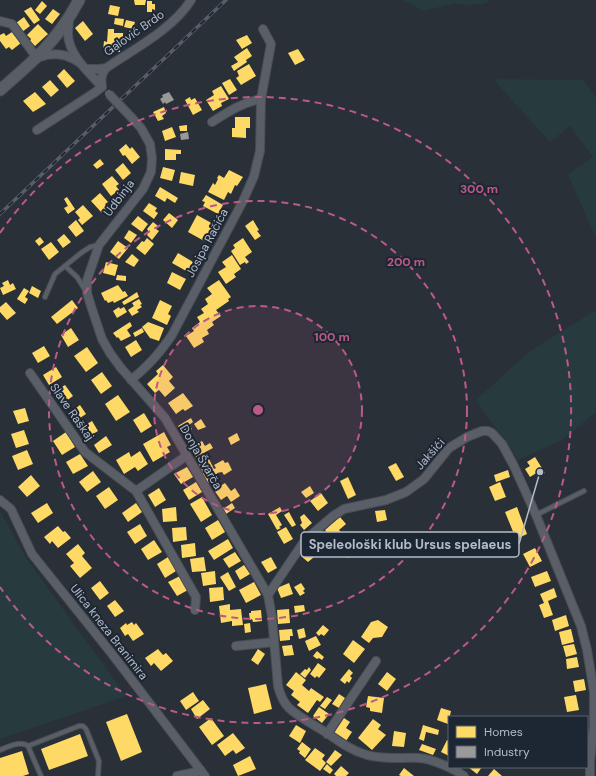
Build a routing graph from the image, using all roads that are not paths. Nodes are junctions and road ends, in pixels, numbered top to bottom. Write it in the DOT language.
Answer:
graph roads {
  1 [pos="79,0"];
  2 [pos="191,0"];
  3 [pos="69,19"];
  4 [pos="0,21"];
  5 [pos="263,30"];
  6 [pos="37,58"];
  7 [pos="80,63"];
  8 [pos="106,68"];
  9 [pos="87,70"];
  10 [pos="102,86"];
  11 [pos="0,90"];
  12 [pos="261,99"];
  13 [pos="212,122"];
  14 [pos="37,130"];
  15 [pos="100,245"];
  16 [pos="65,266"];
  17 [pos="87,293"];
  18 [pos="46,297"];
  19 [pos="30,373"];
  20 [pos="131,380"];
  21 [pos="186,456"];
  22 [pos="136,491"];
  23 [pos="584,491"];
  24 [pos="0,500"];
  25 [pos="536,515"];
  26 [pos="268,595"];
  27 [pos="195,610"];
  28 [pos="274,642"];
  29 [pos="236,646"];
  30 [pos="376,662"];
  31 [pos="595,692"];
  32 [pos="327,734"];
  33 [pos="28,746"];
  34 [pos="0,750"];
  35 [pos="448,767"];
  36 [pos="449,768"];
  37 [pos="203,773"];
  38 [pos="41,776"];
  39 [pos="98,776"];
  40 [pos="177,776"];
  41 [pos="464,776"];
  42 [pos="590,776"];
  1 -- 3 [label="main road, Udbinja"];
  2 -- 8 [label="street, Galović Brdo"];
  3 -- 6 [label="main road, Udbinja"];
  3 -- 7 [label="street, Udbinja"];
  4 -- 6 [label="street"];
  5 -- 12 [label="street, Josipa Račića"];
  6 -- 7 [label="street, Udbinja"];
  6 -- 11 [label="main road, Udbinja"];
  7 -- 9 [label="street, Udbinja"];
  8 -- 9 [label="street, Galović Brdo"];
  8 -- 10 [label="street, Galović Brdo"];
  9 -- 10 [label="street, Udbinja"];
  10 -- 14 [label="street"];
  10 -- 15 [label="street, Udbinja, bridge"];
  12 -- 13 [label="street"];
  12 -- 20 [label="street, Josipa Račića"];
  15 -- 16 [label="lane"];
  15 -- 17 [label="street, Udbinja"];
  16 -- 17 [label="lane"];
  16 -- 18 [label="lane"];
  17 -- 20 [label="street, Donja Švarča"];
  19 -- 22 [label="street, Slave Raškaj"];
  20 -- 21 [label="street, Donja Švarča"];
  21 -- 22 [label="street"];
  21 -- 26 [label="street, Donja Švarča"];
  22 -- 27 [label="street, Slave Raškaj"];
  23 -- 25 [label="lane"];
  24 -- 37 [label="street, Ulica kneza Branimira"];
  25 -- 26 [label="street, Jakšići"];
  25 -- 31 [label="street, Jakšići"];
  26 -- 28 [label="street, Donja Švarča"];
  28 -- 29 [label="street"];
  28 -- 32 [label="street, Donja Švarča"];
  30 -- 32 [label="street"];
  31 -- 42 [label="street, Jakšići"];
  32 -- 35 [label="street, Donja Švarča"];
  33 -- 34 [label="lane"];
  33 -- 38 [label="lane"];
  33 -- 39 [label="lane"];
  36 -- 41 [label="street, Donja Švarča"];
  37 -- 40 [label="street"];
}
